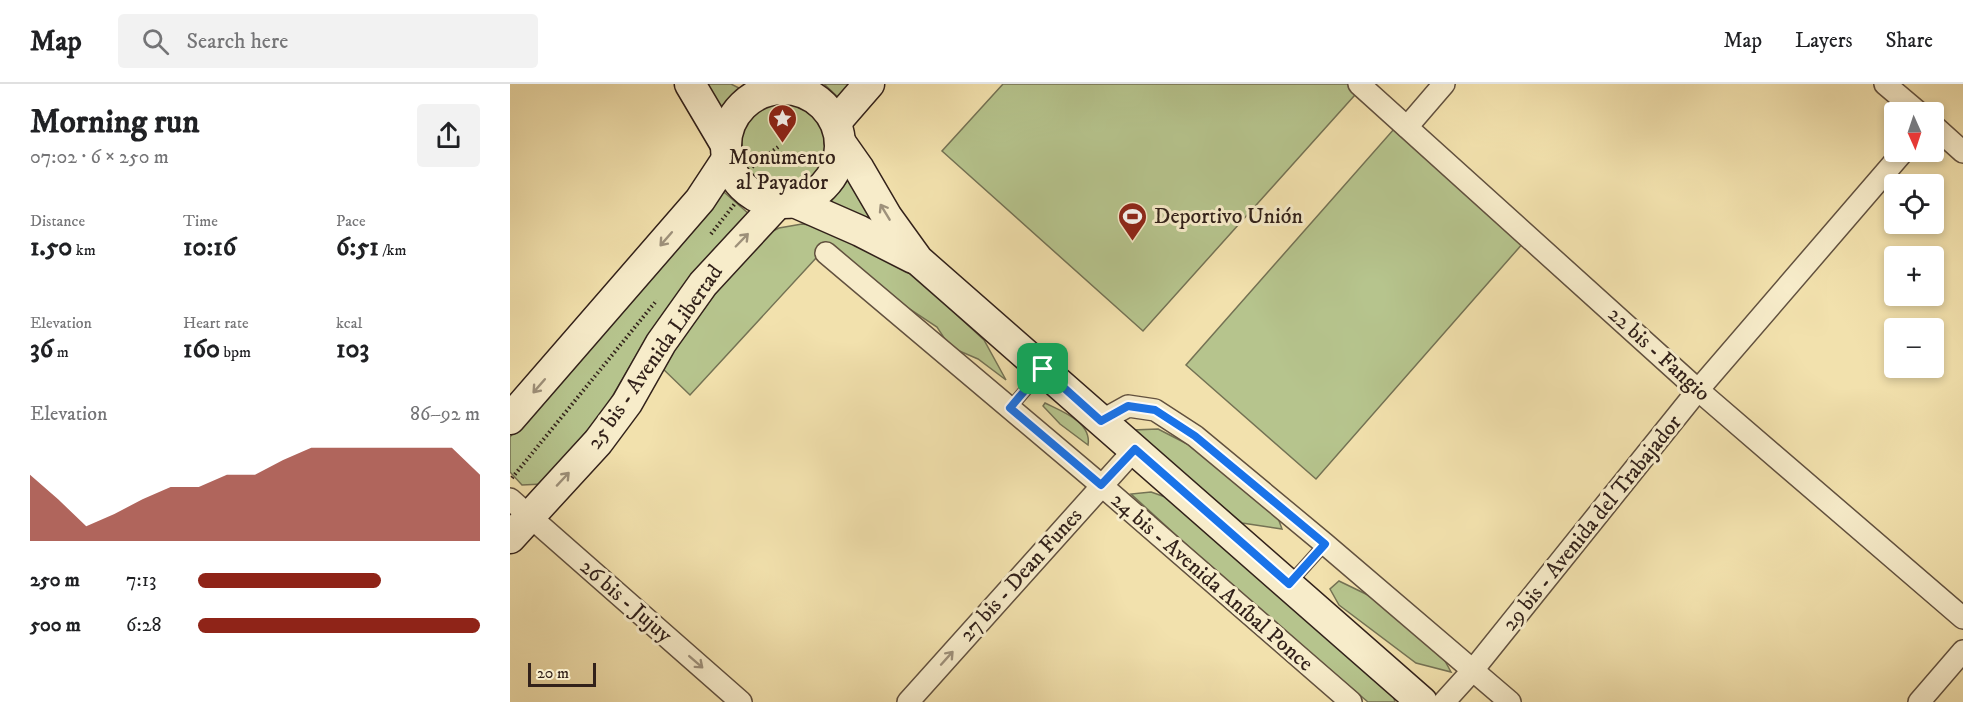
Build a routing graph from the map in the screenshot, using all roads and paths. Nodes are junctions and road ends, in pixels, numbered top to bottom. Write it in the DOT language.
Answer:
graph roads {
  1 [pos="690,84"];
  2 [pos="869,84"];
  3 [pos="1359,84"];
  4 [pos="1444,84"];
  5 [pos="1885,84"];
  6 [pos="788,87"];
  7 [pos="1906,102"];
  8 [pos="1407,127"];
  9 [pos="838,132"];
  10 [pos="1944,135"];
  11 [pos="778,147"];
  12 [pos="1963,152"];
  13 [pos="730,161"];
  14 [pos="1894,162"];
  15 [pos="786,202"];
  16 [pos="708,238"];
  17 [pos="826,253"];
  18 [pos="918,260"];
  19 [pos="663,293"];
  20 [pos="1043,369"];
  21 [pos="1698,390"];
  22 [pos="1010,408"];
  23 [pos="510,419"];
  24 [pos="1101,421"];
  25 [pos="1135,449"];
  26 [pos="510,480"];
  27 [pos="1101,485"];
  28 [pos="516,518"];
  29 [pos="1325,544"];
  30 [pos="1289,584"];
  31 [pos="1963,618"];
  32 [pos="1963,651"];
  33 [pos="1473,670"];
  34 [pos="741,702"];
  35 [pos="908,702"];
  36 [pos="1351,702"];
  37 [pos="1422,702"];
  38 [pos="1444,702"];
  39 [pos="1509,702"];
  40 [pos="1919,702"];
  1 -- 13 [label="main road"];
  2 -- 9 [label="main road"];
  3 -- 8 [label="street, 22 bis - Fangio"];
  4 -- 8 [label="street"];
  5 -- 7 [label="street"];
  6 -- 9 [label="main road"];
  6 -- 13 [label="main road"];
  8 -- 21 [label="street, 22 bis - Fangio"];
  9 -- 15 [label="main road"];
  18 -- 9 [label="main road, one-way"];
  10 -- 12 [label="street"];
  11 -- 13 [label="path"];
  13 -- 15 [label="main road"];
  13 -- 16 [label="path"];
  13 -- 23 [label="main road, one-way"];
  14 -- 21 [label="street, 29 bis - Avenida del Trabajador"];
  15 -- 18 [label="main road"];
  28 -- 15 [label="main road, 25 bis - Avenida Libertad, one-way"];
  17 -- 22 [label="street, 24 bis - Avenida Aníbal Ponce"];
  18 -- 20 [label="main road"];
  19 -- 26 [label="path"];
  20 -- 22 [label="lane"];
  20 -- 24 [label="main road"];
  21 -- 31 [label="street, 22 bis - Fangio"];
  21 -- 33 [label="street, 29 bis - Avenida del Trabajador"];
  22 -- 27 [label="street, 24 bis - Avenida Aníbal Ponce"];
  24 -- 25 [label="main road"];
  24 -- 29 [label="street"];
  25 -- 27 [label="street, 27 bis - Dean Funes"];
  25 -- 30 [label="main road"];
  35 -- 27 [label="street, 27 bis - Dean Funes, one-way"];
  27 -- 36 [label="street, 24 bis - Avenida Aníbal Ponce"];
  28 -- 34 [label="street, 26 bis - Jujuy, one-way"];
  29 -- 30 [label="lane"];
  29 -- 33 [label="street"];
  30 -- 37 [label="main road"];
  32 -- 40 [label="street"];
  33 -- 38 [label="street, 29 bis - Avenida del Trabajador"];
  33 -- 39 [label="street"];
}
